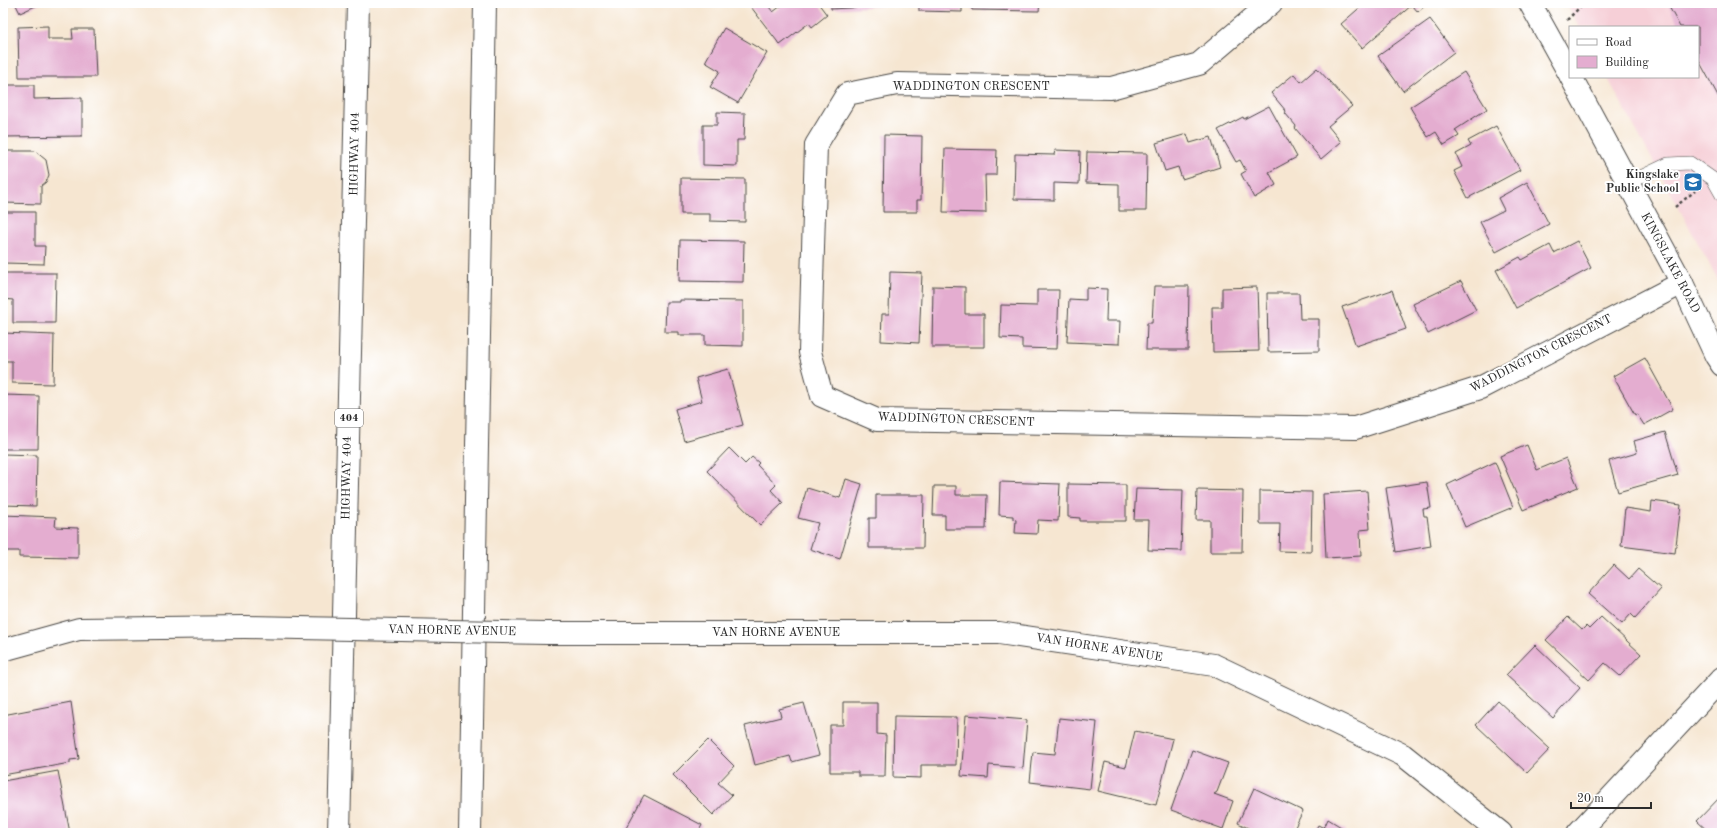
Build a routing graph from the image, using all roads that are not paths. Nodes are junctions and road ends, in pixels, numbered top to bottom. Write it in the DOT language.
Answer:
graph roads {
  1 [pos="358,3"];
  2 [pos="485,3"];
  3 [pos="1271,3"];
  4 [pos="1530,3"];
  5 [pos="1569,72"];
  6 [pos="1572,78"];
  7 [pos="1628,183"];
  8 [pos="1722,195"];
  9 [pos="1682,283"];
  10 [pos="1720,358"];
  11 [pos="3,650"];
  12 [pos="1722,678"];
  13 [pos="339,833"];
  14 [pos="470,833"];
  15 [pos="1501,833"];
  16 [pos="1578,833"];
  1 -- 13 [label="main road, HIGHWAY 404 / 404"];
  2 -- 14 [label="main road"];
  3 -- 9 [label="main road, WADDINGTON CRESCENT"];
  4 -- 5 [label="main road, KINGSLAKE ROAD"];
  6 -- 7 [label="main road, KINGSLAKE ROAD"];
  7 -- 8 [label="lane"];
  7 -- 9 [label="main road, KINGSLAKE ROAD"];
  9 -- 10 [label="main road, KINGSLAKE ROAD"];
  11 -- 15 [label="main road, VAN HORNE AVENUE, bridge"];
  12 -- 16 [label="main road"];
}
